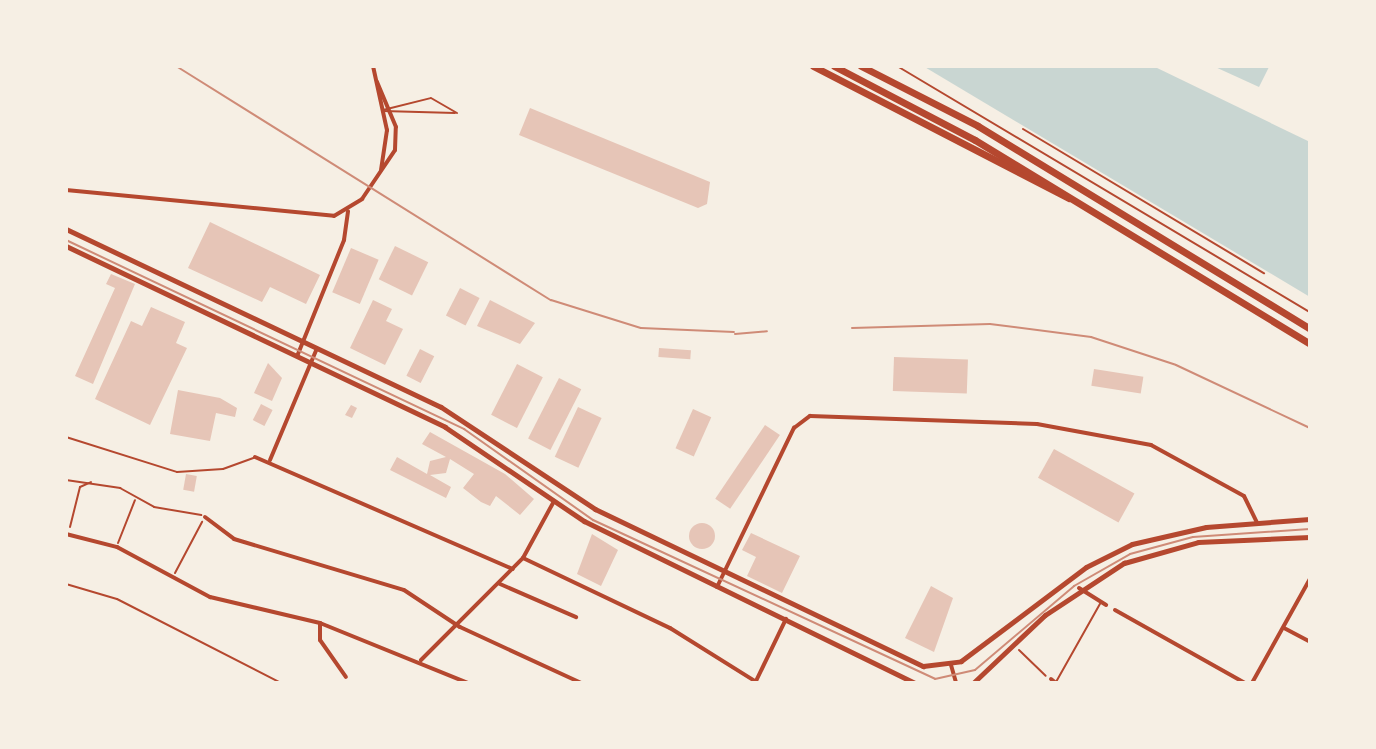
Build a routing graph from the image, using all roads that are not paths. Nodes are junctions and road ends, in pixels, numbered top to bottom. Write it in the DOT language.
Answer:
graph roads {
  1 [pos="373,66"];
  2 [pos="813,66"];
  3 [pos="834,66"];
  4 [pos="861,66"];
  5 [pos="377,82"];
  6 [pos="390,103"];
  7 [pos="382,111"];
  8 [pos="392,113"];
  9 [pos="381,172"];
  10 [pos="66,190"];
  11 [pos="1075,200"];
  12 [pos="348,211"];
  13 [pos="66,229"];
  14 [pos="66,246"];
  15 [pos="1310,329"];
  16 [pos="304,340"];
  17 [pos="1310,344"];
  18 [pos="318,347"];
  19 [pos="298,354"];
  20 [pos="311,361"];
  21 [pos="66,437"];
  22 [pos="255,457"];
  23 [pos="270,460"];
  24 [pos="553,503"];
  25 [pos="205,517"];
  26 [pos="1310,519"];
  27 [pos="1257,523"];
  28 [pos="67,534"];
  29 [pos="1310,537"];
  30 [pos="523,558"];
  31 [pos="513,569"];
  32 [pos="723,572"];
  33 [pos="1310,579"];
  34 [pos="500,584"];
  35 [pos="716,587"];
  36 [pos="1079,588"];
  37 [pos="1103,604"];
  38 [pos="1115,610"];
  39 [pos="576,617"];
  40 [pos="786,619"];
  41 [pos="320,623"];
  42 [pos="460,627"];
  43 [pos="1284,628"];
  44 [pos="1310,642"];
  45 [pos="421,660"];
  46 [pos="951,665"];
  47 [pos="346,677"];
  48 [pos="757,682"];
  49 [pos="1054,682"];
  50 [pos="468,683"];
  51 [pos="581,683"];
  52 [pos="915,683"];
  53 [pos="956,683"];
  54 [pos="973,683"];
  55 [pos="1245,683"];
  56 [pos="1252,683"];
  1 -- 5 [label="street"];
  2 -- 11 [label="highway"];
  3 -- 11 [label="highway"];
  4 -- 15 [label="highway"];
  5 -- 6 [label="street"];
  5 -- 7 [label="street"];
  6 -- 7 [label="lane"];
  6 -- 8 [label="street"];
  6 -- 8 [label="lane"];
  7 -- 8 [label="lane"];
  7 -- 9 [label="street"];
  8 -- 9 [label="street"];
  9 -- 12 [label="street"];
  10 -- 12 [label="street"];
  11 -- 17 [label="highway"];
  12 -- 16 [label="street"];
  13 -- 16 [label="street"];
  14 -- 19 [label="street"];
  16 -- 18 [label="street"];
  16 -- 19 [label="street"];
  18 -- 20 [label="street"];
  18 -- 32 [label="street"];
  19 -- 20 [label="street"];
  20 -- 23 [label="street"];
  20 -- 24 [label="street"];
  21 -- 22 [label="lane"];
  22 -- 23 [label="street"];
  23 -- 31 [label="street"];
  24 -- 30 [label="street"];
  24 -- 35 [label="street"];
  25 -- 42 [label="street"];
  26 -- 27 [label="street"];
  27 -- 32 [label="street"];
  27 -- 46 [label="street"];
  28 -- 41 [label="street"];
  29 -- 36 [label="street"];
  30 -- 31 [label="street"];
  30 -- 48 [label="street"];
  31 -- 34 [label="street"];
  32 -- 35 [label="street"];
  32 -- 46 [label="street"];
  33 -- 43 [label="street"];
  34 -- 39 [label="street"];
  34 -- 42 [label="street"];
  35 -- 40 [label="street"];
  36 -- 37 [label="street"];
  36 -- 54 [label="street"];
  37 -- 49 [label="lane"];
  38 -- 55 [label="street"];
  40 -- 48 [label="street"];
  40 -- 52 [label="street"];
  41 -- 45 [label="street"];
  41 -- 47 [label="street"];
  42 -- 45 [label="street"];
  42 -- 51 [label="street"];
  43 -- 44 [label="street"];
  43 -- 56 [label="street"];
  45 -- 50 [label="street"];
  46 -- 53 [label="street"];
}
